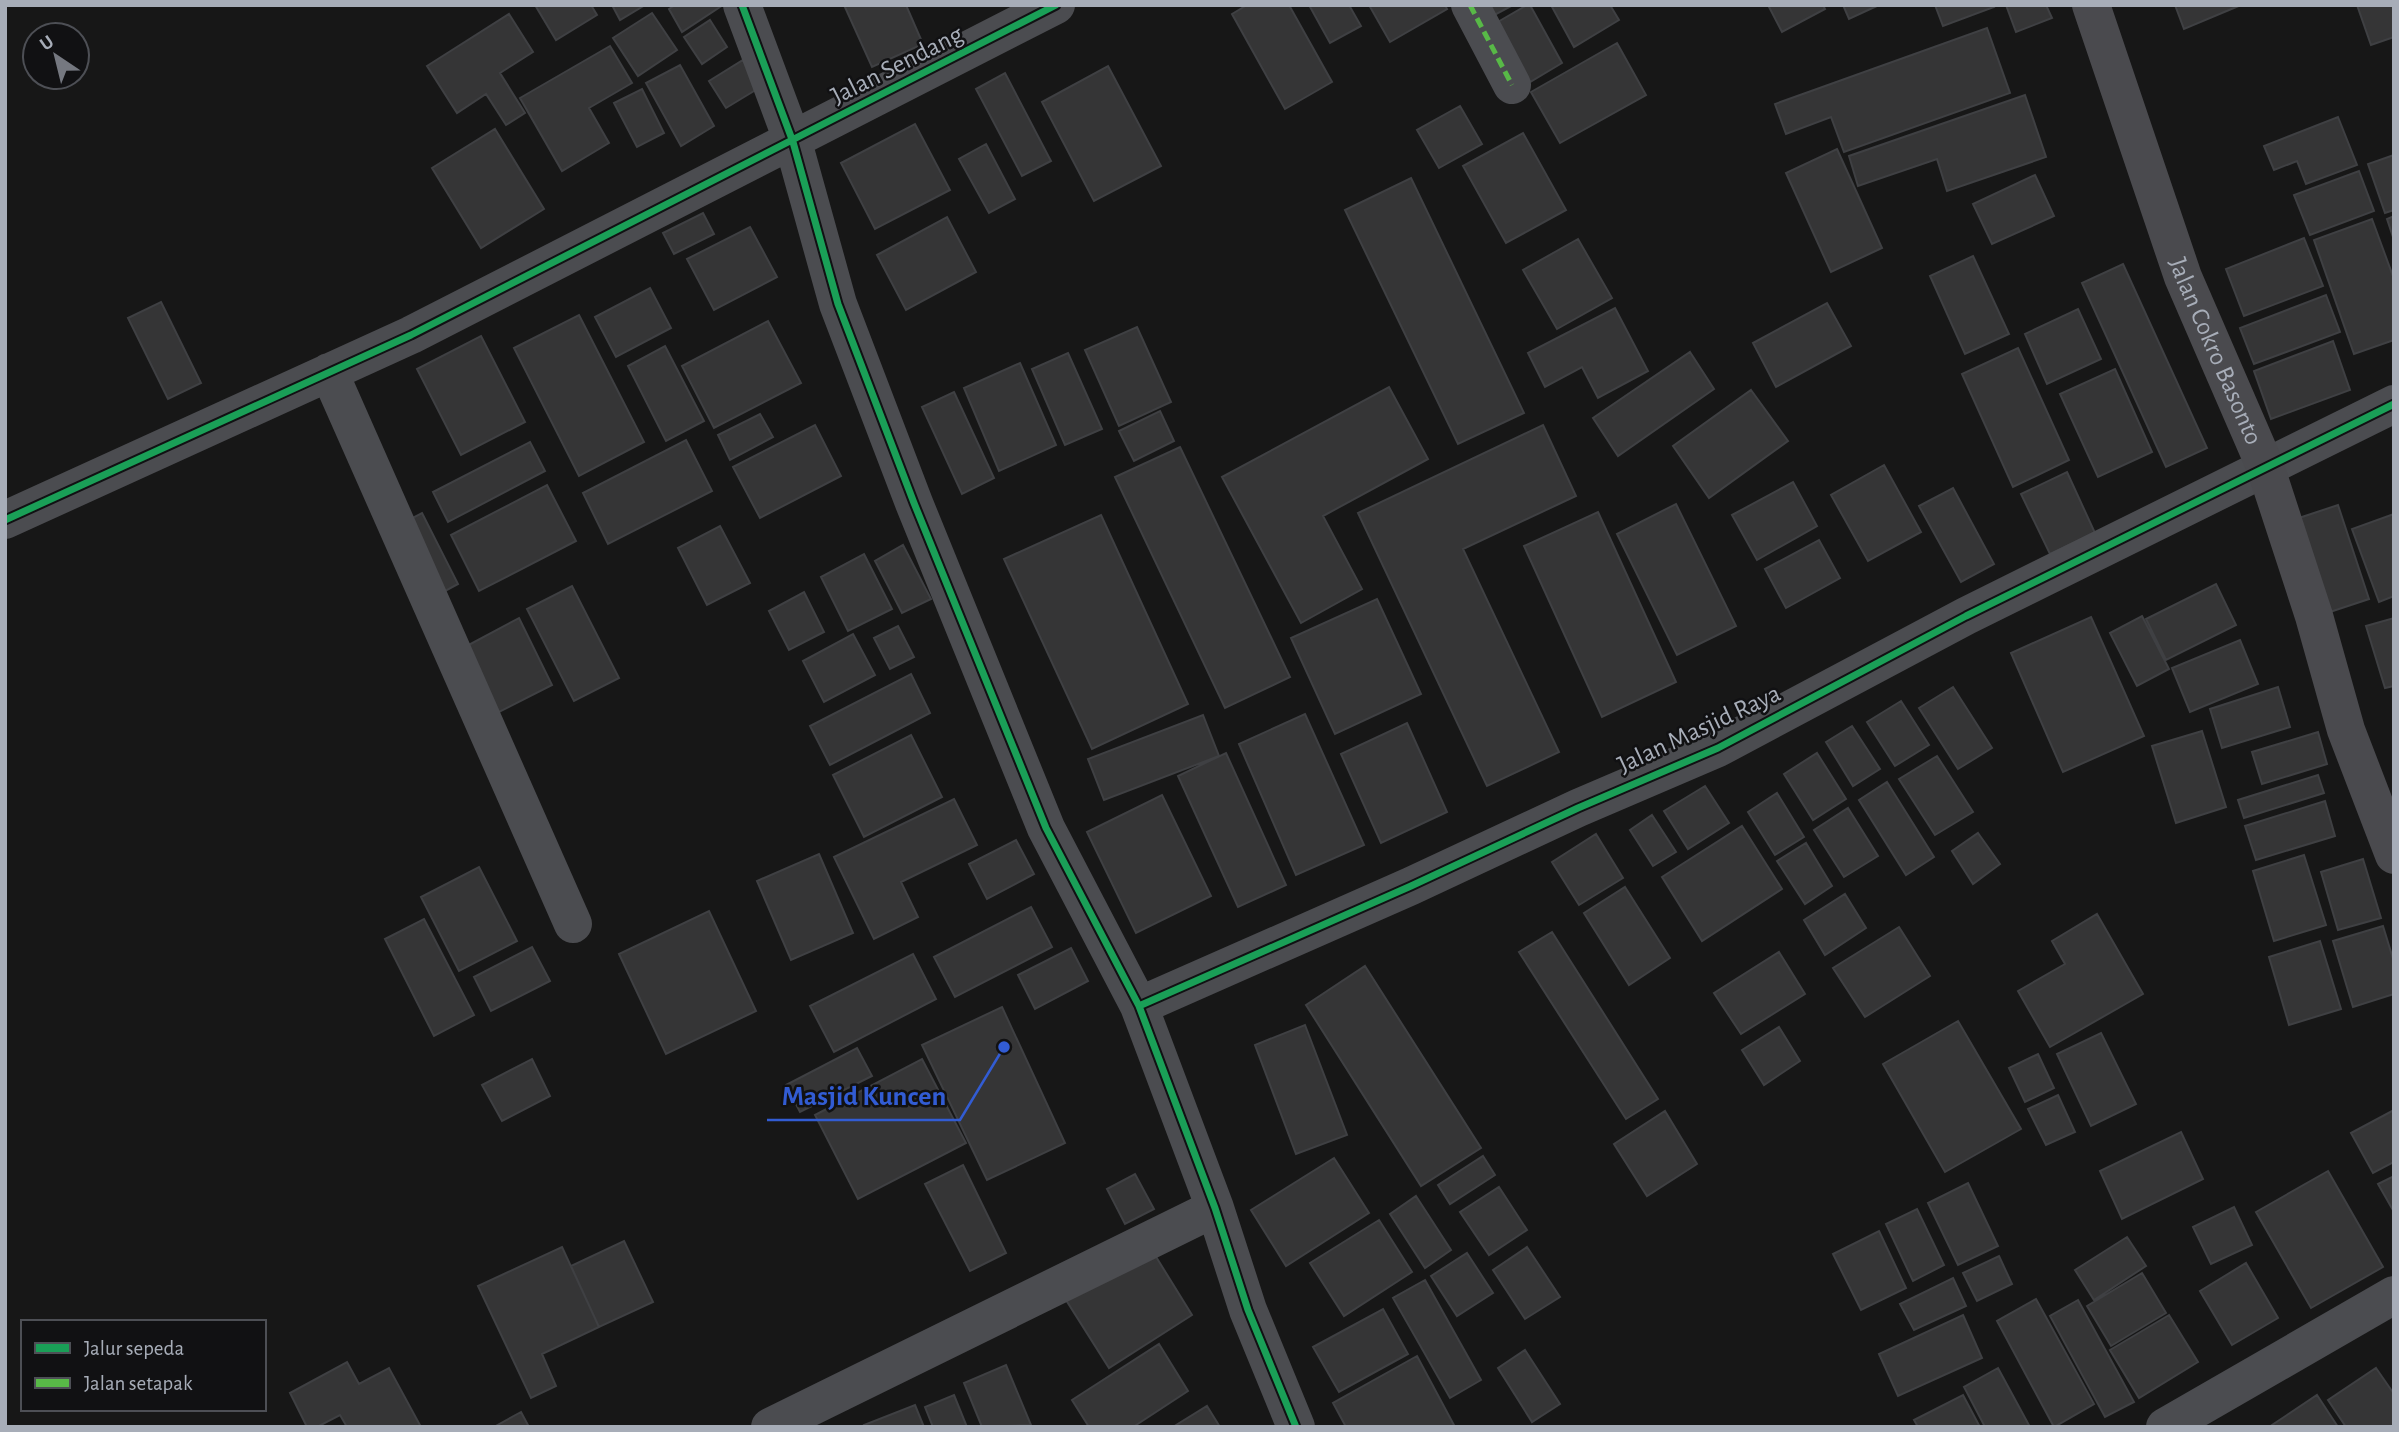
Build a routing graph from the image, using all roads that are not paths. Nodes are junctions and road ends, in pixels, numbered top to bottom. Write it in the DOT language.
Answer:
graph roads {
  1 [pos="742,5"];
  2 [pos="1056,5"];
  3 [pos="1470,5"];
  4 [pos="2091,5"];
  5 [pos="1512,85"];
  6 [pos="793,142"];
  7 [pos="329,372"];
  8 [pos="2394,404"];
  9 [pos="2265,466"];
  10 [pos="5,520"];
  11 [pos="2394,855"];
  12 [pos="573,924"];
  13 [pos="1139,1006"];
  14 [pos="1215,1208"];
  15 [pos="2394,1294"];
  16 [pos="771,1427"];
  17 [pos="1296,1427"];
  18 [pos="2165,1427"];
  1 -- 6 [label="street"];
  2 -- 6 [label="street, Jalan Sendang"];
  3 -- 5 [label="street"];
  4 -- 9 [label="street, Jalan Cokro Basonto"];
  6 -- 7 [label="street, Jalan Sendang"];
  6 -- 13 [label="street"];
  7 -- 10 [label="street, Jalan Sendang"];
  7 -- 12 [label="street"];
  8 -- 9 [label="street, Jalan Masjid Raya"];
  9 -- 11 [label="street, Jalan Cokro Basonto"];
  9 -- 13 [label="street, Jalan Masjid Raya"];
  13 -- 14 [label="street"];
  14 -- 16 [label="street"];
  14 -- 17 [label="street"];
  15 -- 18 [label="street"];
}
